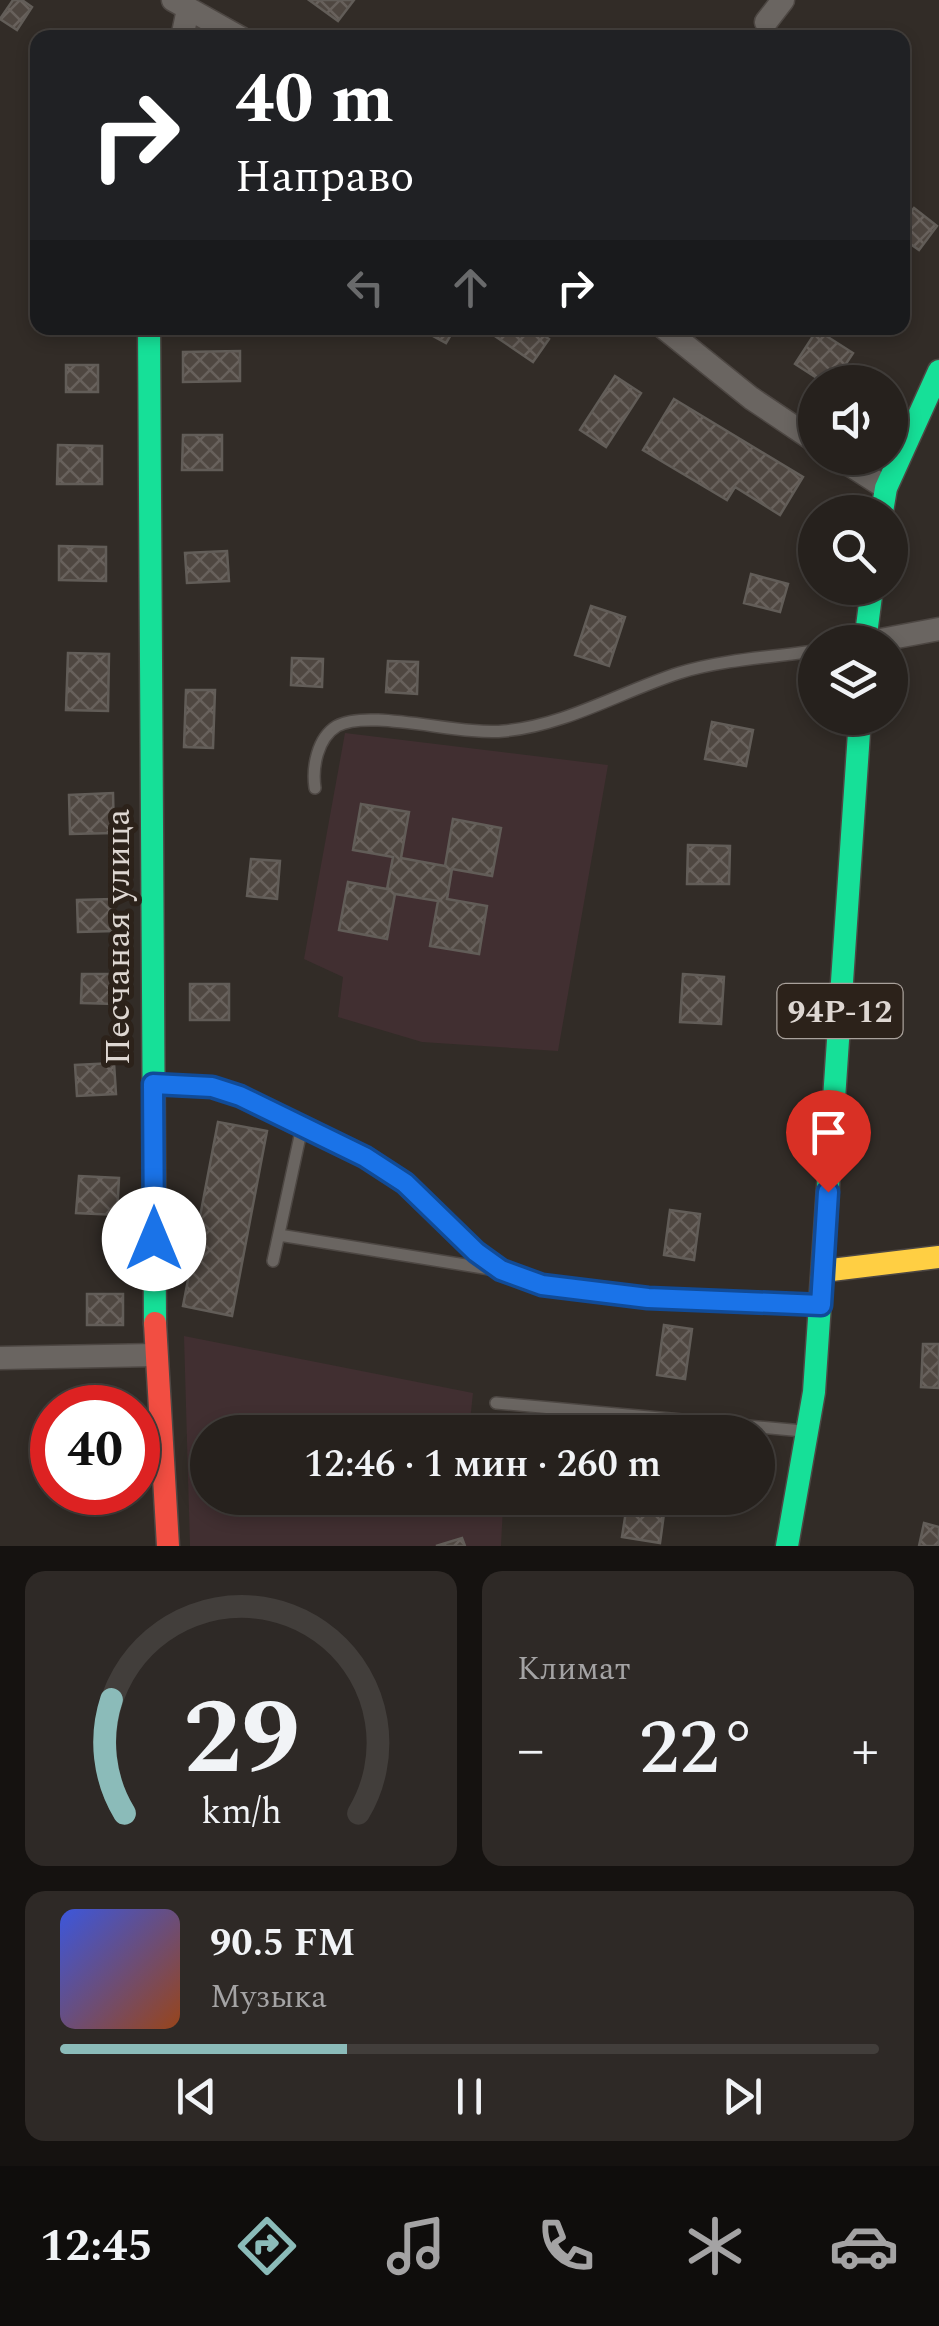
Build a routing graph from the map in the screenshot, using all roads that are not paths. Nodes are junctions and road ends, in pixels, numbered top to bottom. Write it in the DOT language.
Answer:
graph roads {
  1 [pos="782,0"];
  2 [pos="181,4"];
  3 [pos="766,22"];
  4 [pos="182,30"];
  5 [pos="228,30"];
  6 [pos="149,335"];
  7 [pos="673,335"];
  8 [pos="939,371"];
  9 [pos="798,430"];
  10 [pos="866,475"];
  11 [pos="886,488"];
  12 [pos="885,495"];
  13 [pos="939,629"];
  14 [pos="908,635"];
  15 [pos="798,654"];
  16 [pos="859,735"];
  17 [pos="314,788"];
  18 [pos="153,1084"];
  19 [pos="302,1128"];
  20 [pos="278,1235"];
  21 [pos="939,1257"];
  22 [pos="273,1261"];
  23 [pos="501,1270"];
  24 [pos="823,1271"];
  25 [pos="821,1305"];
  26 [pos="155,1355"];
  27 [pos="0,1358"];
  28 [pos="496,1404"];
  29 [pos="808,1432"];
  30 [pos="168,1546"];
  31 [pos="787,1546"];
  1 -- 3 [label="street"];
  2 -- 4 [label="street"];
  2 -- 5 [label="street"];
  6 -- 18 [label="street, Песчаная улица"];
  7 -- 9 [label="street"];
  8 -- 11 [label="street"];
  10 -- 11 [label="street"];
  11 -- 12 [label="street"];
  13 -- 14 [label="street"];
  15 -- 17 [label="lane"];
  16 -- 24 [label="street, 94Р-12"];
  18 -- 19 [label="lane"];
  18 -- 26 [label="street, Песчаная улица"];
  19 -- 20 [label="lane"];
  19 -- 23 [label="lane"];
  20 -- 22 [label="lane"];
  20 -- 23 [label="lane"];
  21 -- 24 [label="street"];
  23 -- 25 [label="lane"];
  24 -- 25 [label="street, 94Р-12"];
  25 -- 29 [label="street, 94Р-12"];
  26 -- 27 [label="street"];
  26 -- 30 [label="street, Песчаная улица"];
  28 -- 29 [label="lane"];
  29 -- 31 [label="street, 94Р-12"];
}
